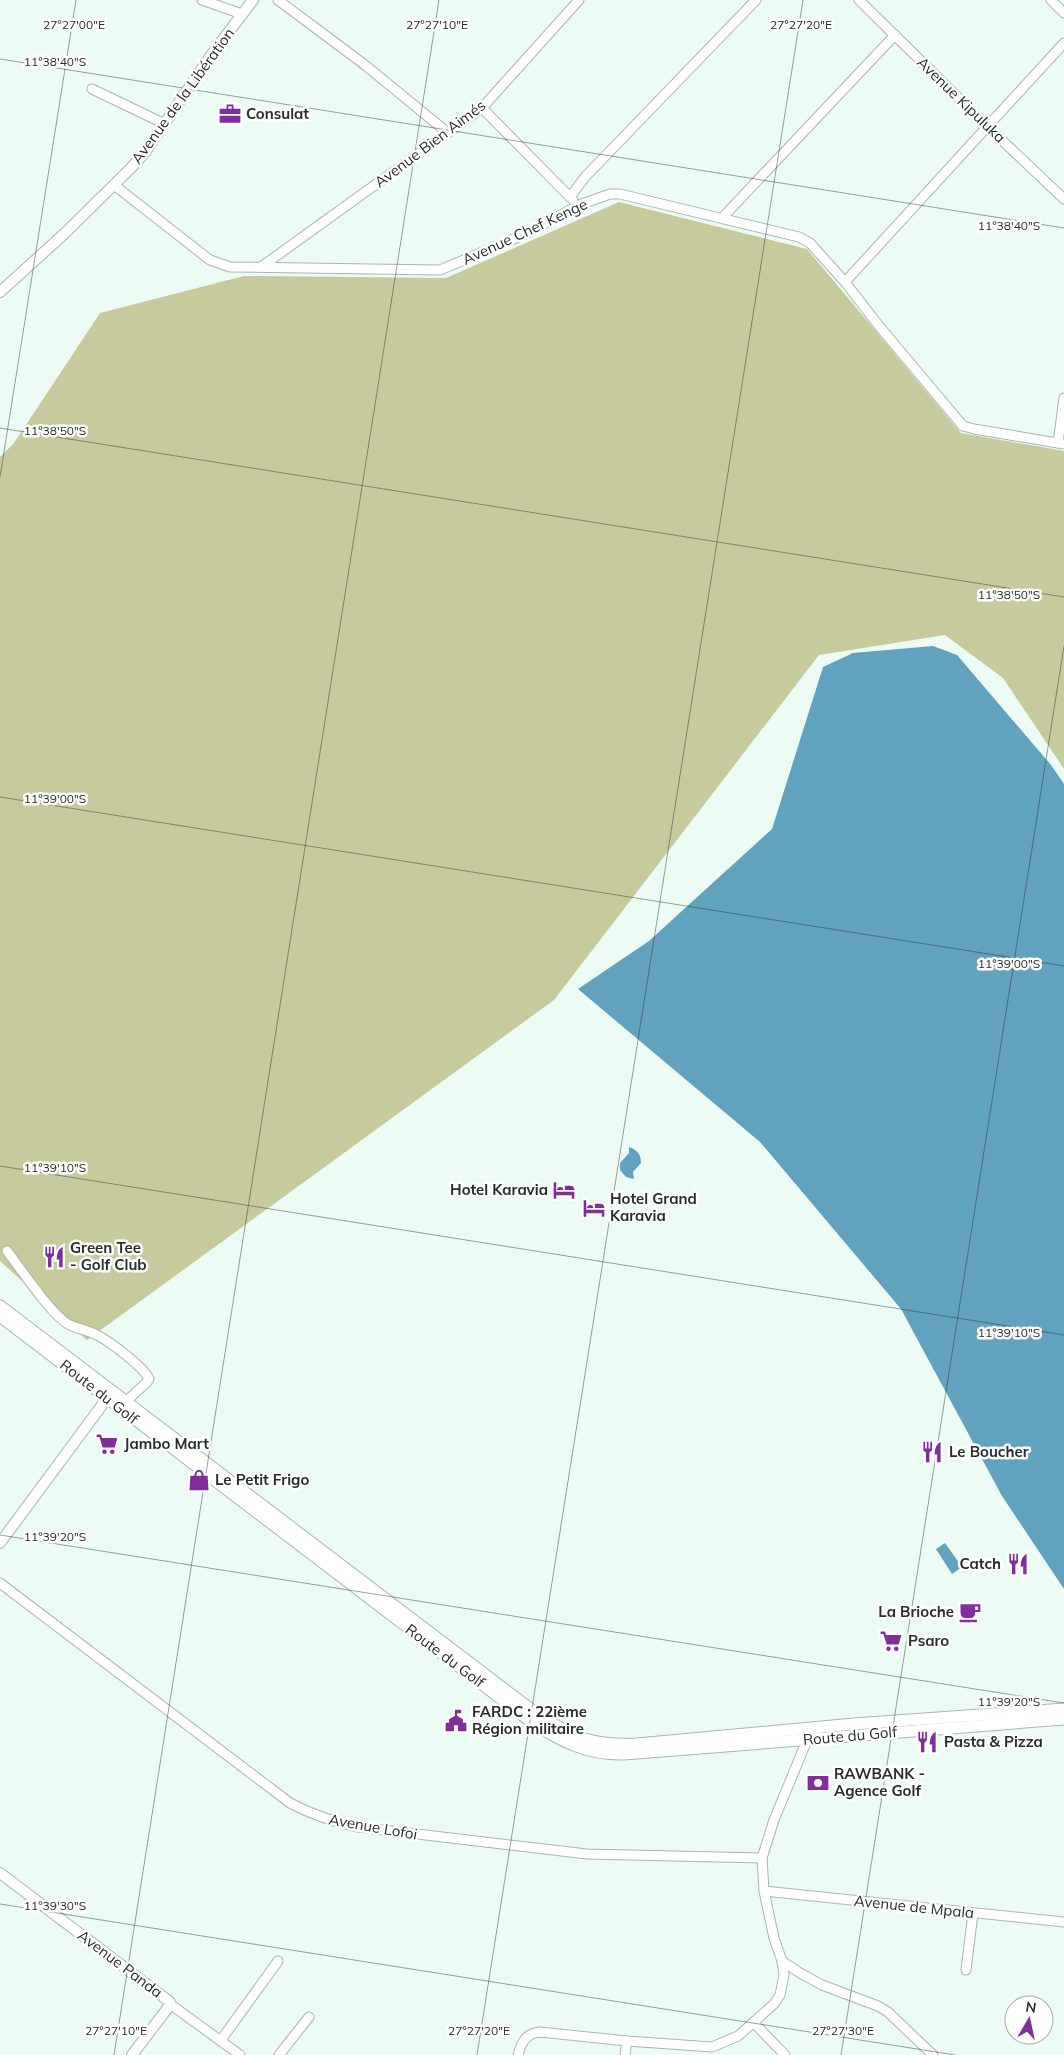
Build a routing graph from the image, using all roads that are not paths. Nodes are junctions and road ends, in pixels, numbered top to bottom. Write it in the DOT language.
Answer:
graph roads {
  1 [pos="202,0"];
  2 [pos="254,0"];
  3 [pos="278,0"];
  4 [pos="579,0"];
  5 [pos="756,0"];
  6 [pos="859,0"];
  7 [pos="1051,0"];
  8 [pos="1064,13"];
  9 [pos="242,14"];
  10 [pos="895,35"];
  11 [pos="1064,43"];
  12 [pos="92,89"];
  13 [pos="482,108"];
  14 [pos="165,124"];
  15 [pos="988,127"];
  16 [pos="448,133"];
  17 [pos="114,185"];
  18 [pos="570,197"];
  19 [pos="1064,199"];
  20 [pos="579,205"];
  21 [pos="723,217"];
  22 [pos="261,267"];
  23 [pos="845,282"];
  24 [pos="0,292"];
  25 [pos="1064,398"];
  26 [pos="1061,444"];
  27 [pos="7,1251"];
  28 [pos="0,1306"];
  29 [pos="0,1316"];
  30 [pos="108,1395"];
  31 [pos="122,1405"];
  32 [pos="0,1543"];
  33 [pos="0,1584"];
  34 [pos="1064,1709"];
  35 [pos="1064,1719"];
  36 [pos="854,1730"];
  37 [pos="806,1734"];
  38 [pos="762,1858"];
  39 [pos="0,1873"];
  40 [pos="764,1891"];
  41 [pos="973,1913"];
  42 [pos="1064,1922"];
  43 [pos="278,1961"];
  44 [pos="782,1961"];
  45 [pos="966,1970"];
  46 [pos="170,2004"];
  47 [pos="309,2017"];
  48 [pos="754,2023"];
  49 [pos="221,2040"];
  50 [pos="626,2041"];
  51 [pos="132,2055"];
  52 [pos="240,2055"];
  53 [pos="278,2055"];
  54 [pos="518,2055"];
  55 [pos="625,2055"];
  56 [pos="785,2055"];
  57 [pos="933,2055"];
  1 -- 9 [label="street"];
  2 -- 9 [label="street, Avenue de la Libération"];
  3 -- 16 [label="street"];
  4 -- 13 [label="street, Avenue Bien Aimés"];
  5 -- 18 [label="street"];
  6 -- 10 [label="street, Avenue Kipuluka"];
  7 -- 8 [label="street"];
  9 -- 14 [label="street, Avenue de la Libération"];
  10 -- 15 [label="street, Avenue Kipuluka"];
  10 -- 21 [label="street"];
  11 -- 15 [label="street"];
  12 -- 14 [label="street"];
  13 -- 16 [label="street, Avenue Bien Aimés"];
  13 -- 18 [label="street"];
  14 -- 17 [label="street, Avenue de la Libération"];
  15 -- 19 [label="street, Avenue Kipuluka"];
  15 -- 23 [label="street"];
  16 -- 22 [label="street, Avenue Bien Aimés"];
  17 -- 22 [label="street, Avenue Chef Kenge"];
  17 -- 24 [label="street, Avenue de la Libération"];
  18 -- 20 [label="street"];
  20 -- 21 [label="street, Avenue Chef Kenge"];
  20 -- 22 [label="street, Avenue Chef Kenge"];
  21 -- 23 [label="street, Avenue Chef Kenge"];
  23 -- 26 [label="street"];
  25 -- 26 [label="street"];
  27 -- 31 [label="street"];
  28 -- 30 [label="main road"];
  29 -- 30 [label="main road, Route du Golf"];
  30 -- 31 [label="main road, Route du Golf"];
  30 -- 32 [label="street"];
  31 -- 37 [label="main road, Route du Golf"];
  33 -- 38 [label="street, Avenue Lofoi"];
  34 -- 36 [label="main road"];
  35 -- 36 [label="main road, Route du Golf"];
  36 -- 37 [label="main road, Route du Golf"];
  37 -- 38 [label="street"];
  38 -- 40 [label="street"];
  39 -- 46 [label="street, Avenue Panda"];
  40 -- 41 [label="street, Avenue de Mpala"];
  40 -- 44 [label="street"];
  41 -- 42 [label="street, Avenue de Mpala"];
  41 -- 45 [label="street"];
  43 -- 49 [label="street"];
  44 -- 48 [label="street"];
  44 -- 57 [label="street"];
  46 -- 49 [label="street, Avenue Panda"];
  46 -- 51 [label="street"];
  47 -- 53 [label="street"];
  48 -- 50 [label="street"];
  48 -- 56 [label="street"];
  49 -- 52 [label="street, Avenue Panda"];
  50 -- 54 [label="street"];
  50 -- 55 [label="street"];
}
